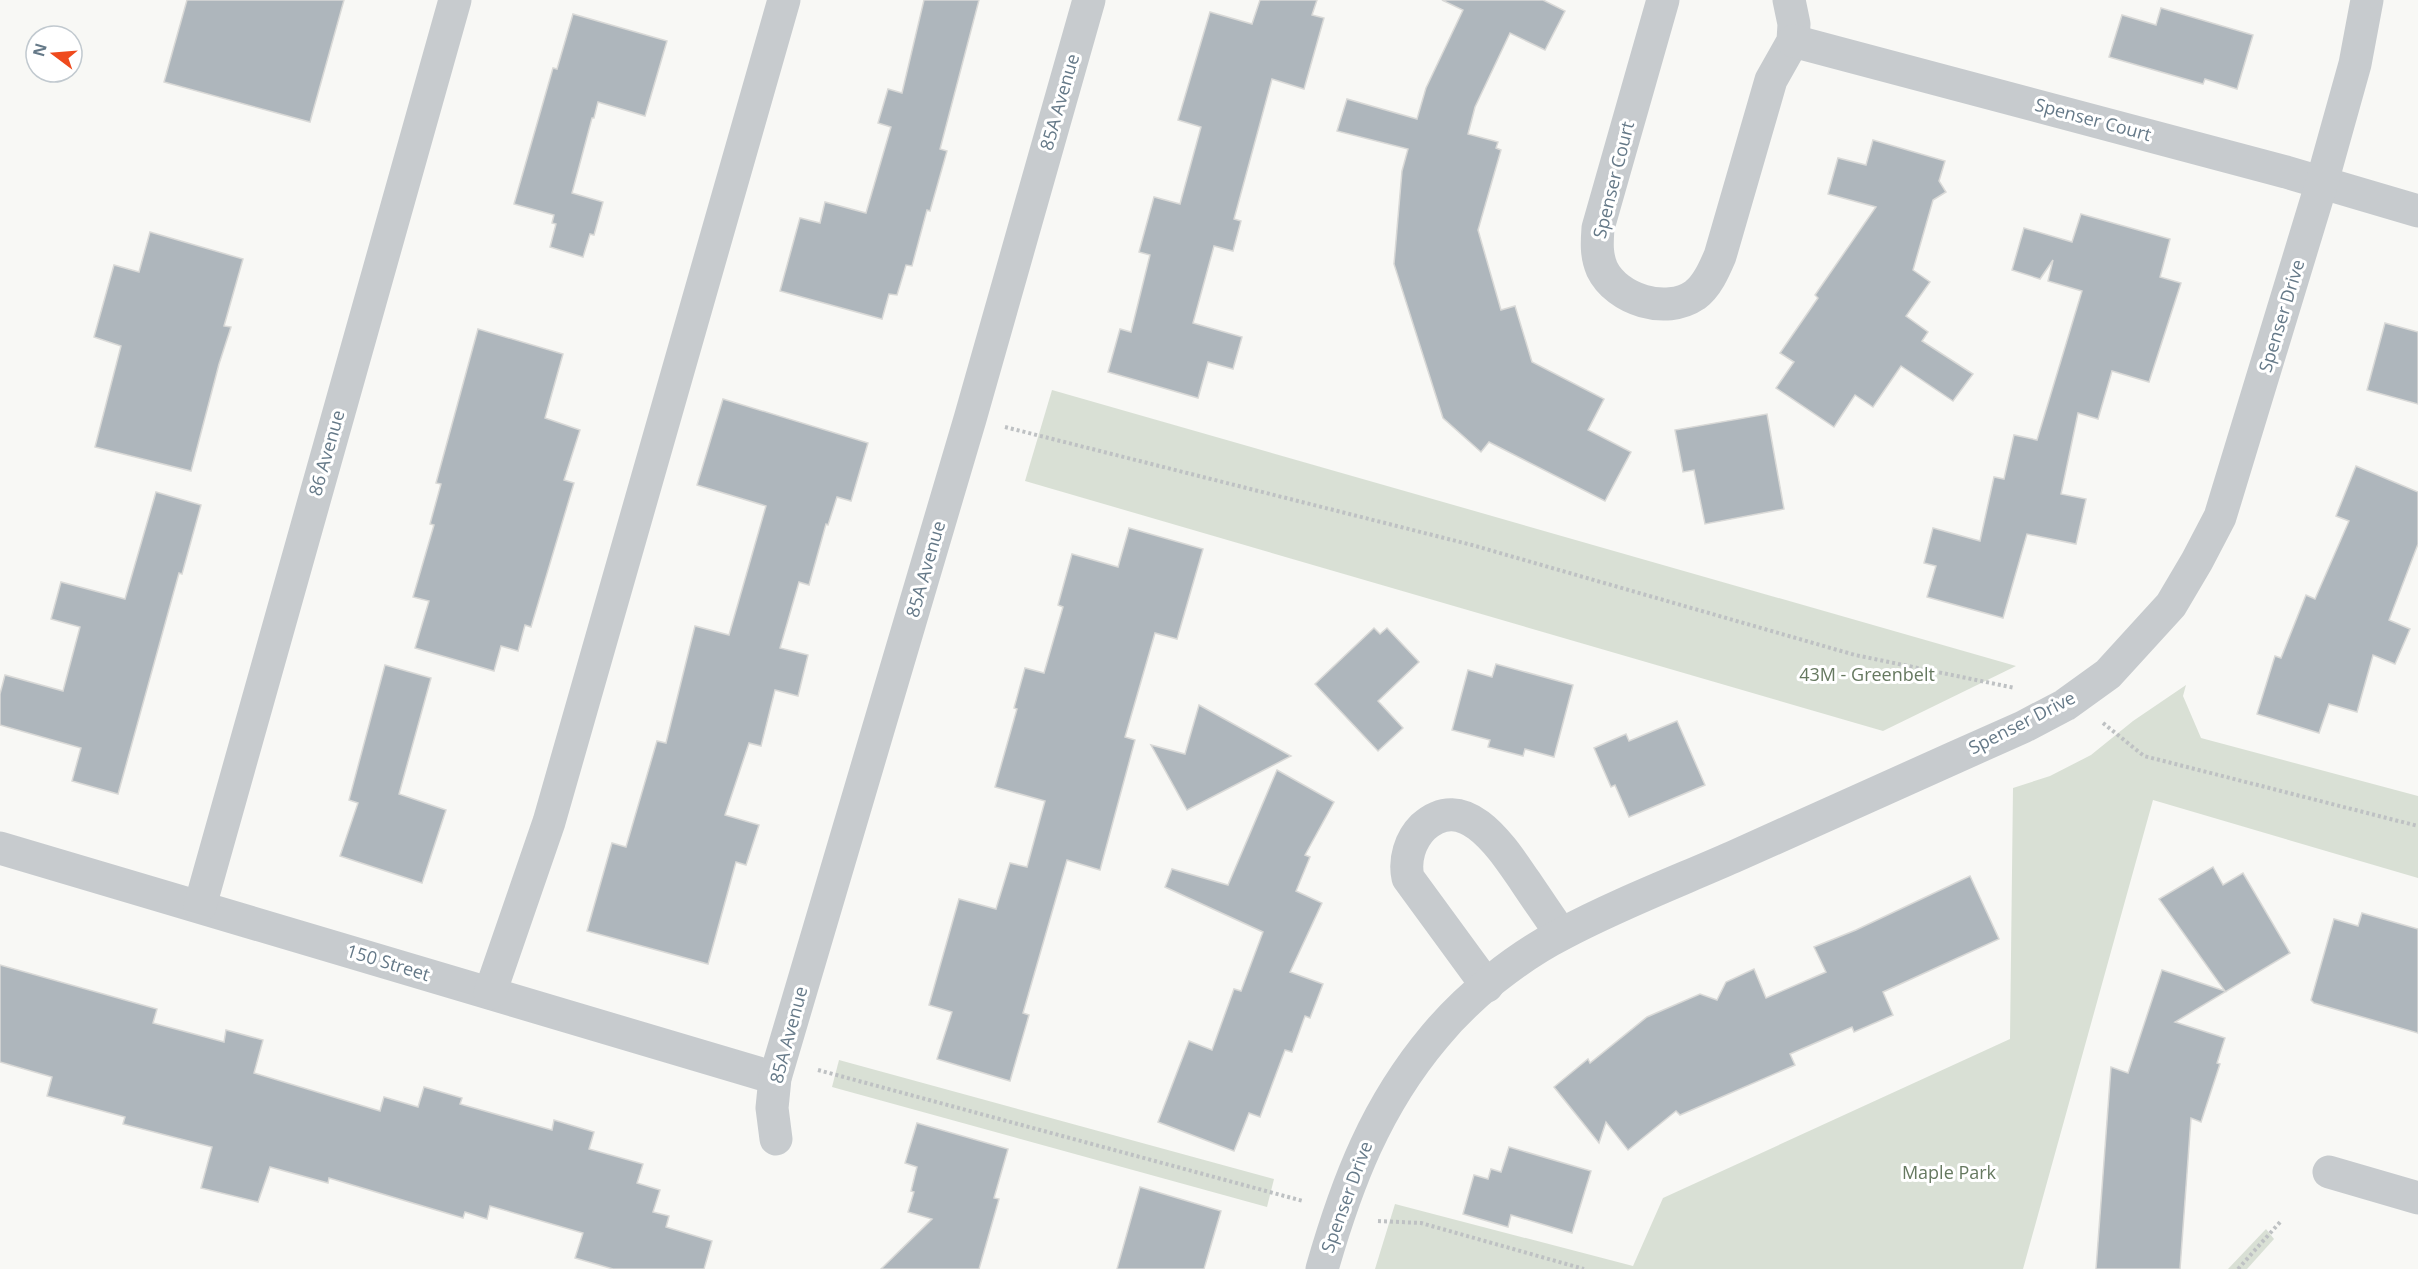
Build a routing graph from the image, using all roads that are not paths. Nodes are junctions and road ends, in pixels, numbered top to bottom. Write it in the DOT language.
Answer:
graph roads {
  1 [pos="455,0"];
  2 [pos="784,0"];
  3 [pos="1089,0"];
  4 [pos="1663,0"];
  5 [pos="1789,0"];
  6 [pos="2367,0"];
  7 [pos="1793,41"];
  8 [pos="2322,182"];
  9 [pos="2418,211"];
  10 [pos="0,848"];
  11 [pos="200,906"];
  12 [pos="1561,934"];
  13 [pos="1487,986"];
  14 [pos="489,993"];
  15 [pos="775,1078"];
  16 [pos="776,1138"];
  17 [pos="2329,1172"];
  18 [pos="2418,1198"];
  19 [pos="1322,1269"];
  1 -- 11 [label="street, 86 Avenue"];
  2 -- 14 [label="street"];
  3 -- 15 [label="street, 85A Avenue"];
  4 -- 7 [label="street, Spenser Court"];
  5 -- 7 [label="street"];
  6 -- 8 [label="street, Spenser Drive"];
  7 -- 8 [label="street, Spenser Court"];
  8 -- 9 [label="street, Spenser Court"];
  8 -- 12 [label="street, Spenser Drive"];
  10 -- 11 [label="street, 150 Street"];
  11 -- 14 [label="street, 150 Street"];
  12 -- 13 [label="street, Spenser Drive"];
  12 -- 13 [label="street"];
  13 -- 19 [label="street, Spenser Drive"];
  14 -- 15 [label="street, 150 Street"];
  15 -- 16 [label="street, 85A Avenue"];
  17 -- 18 [label="street"];
}
